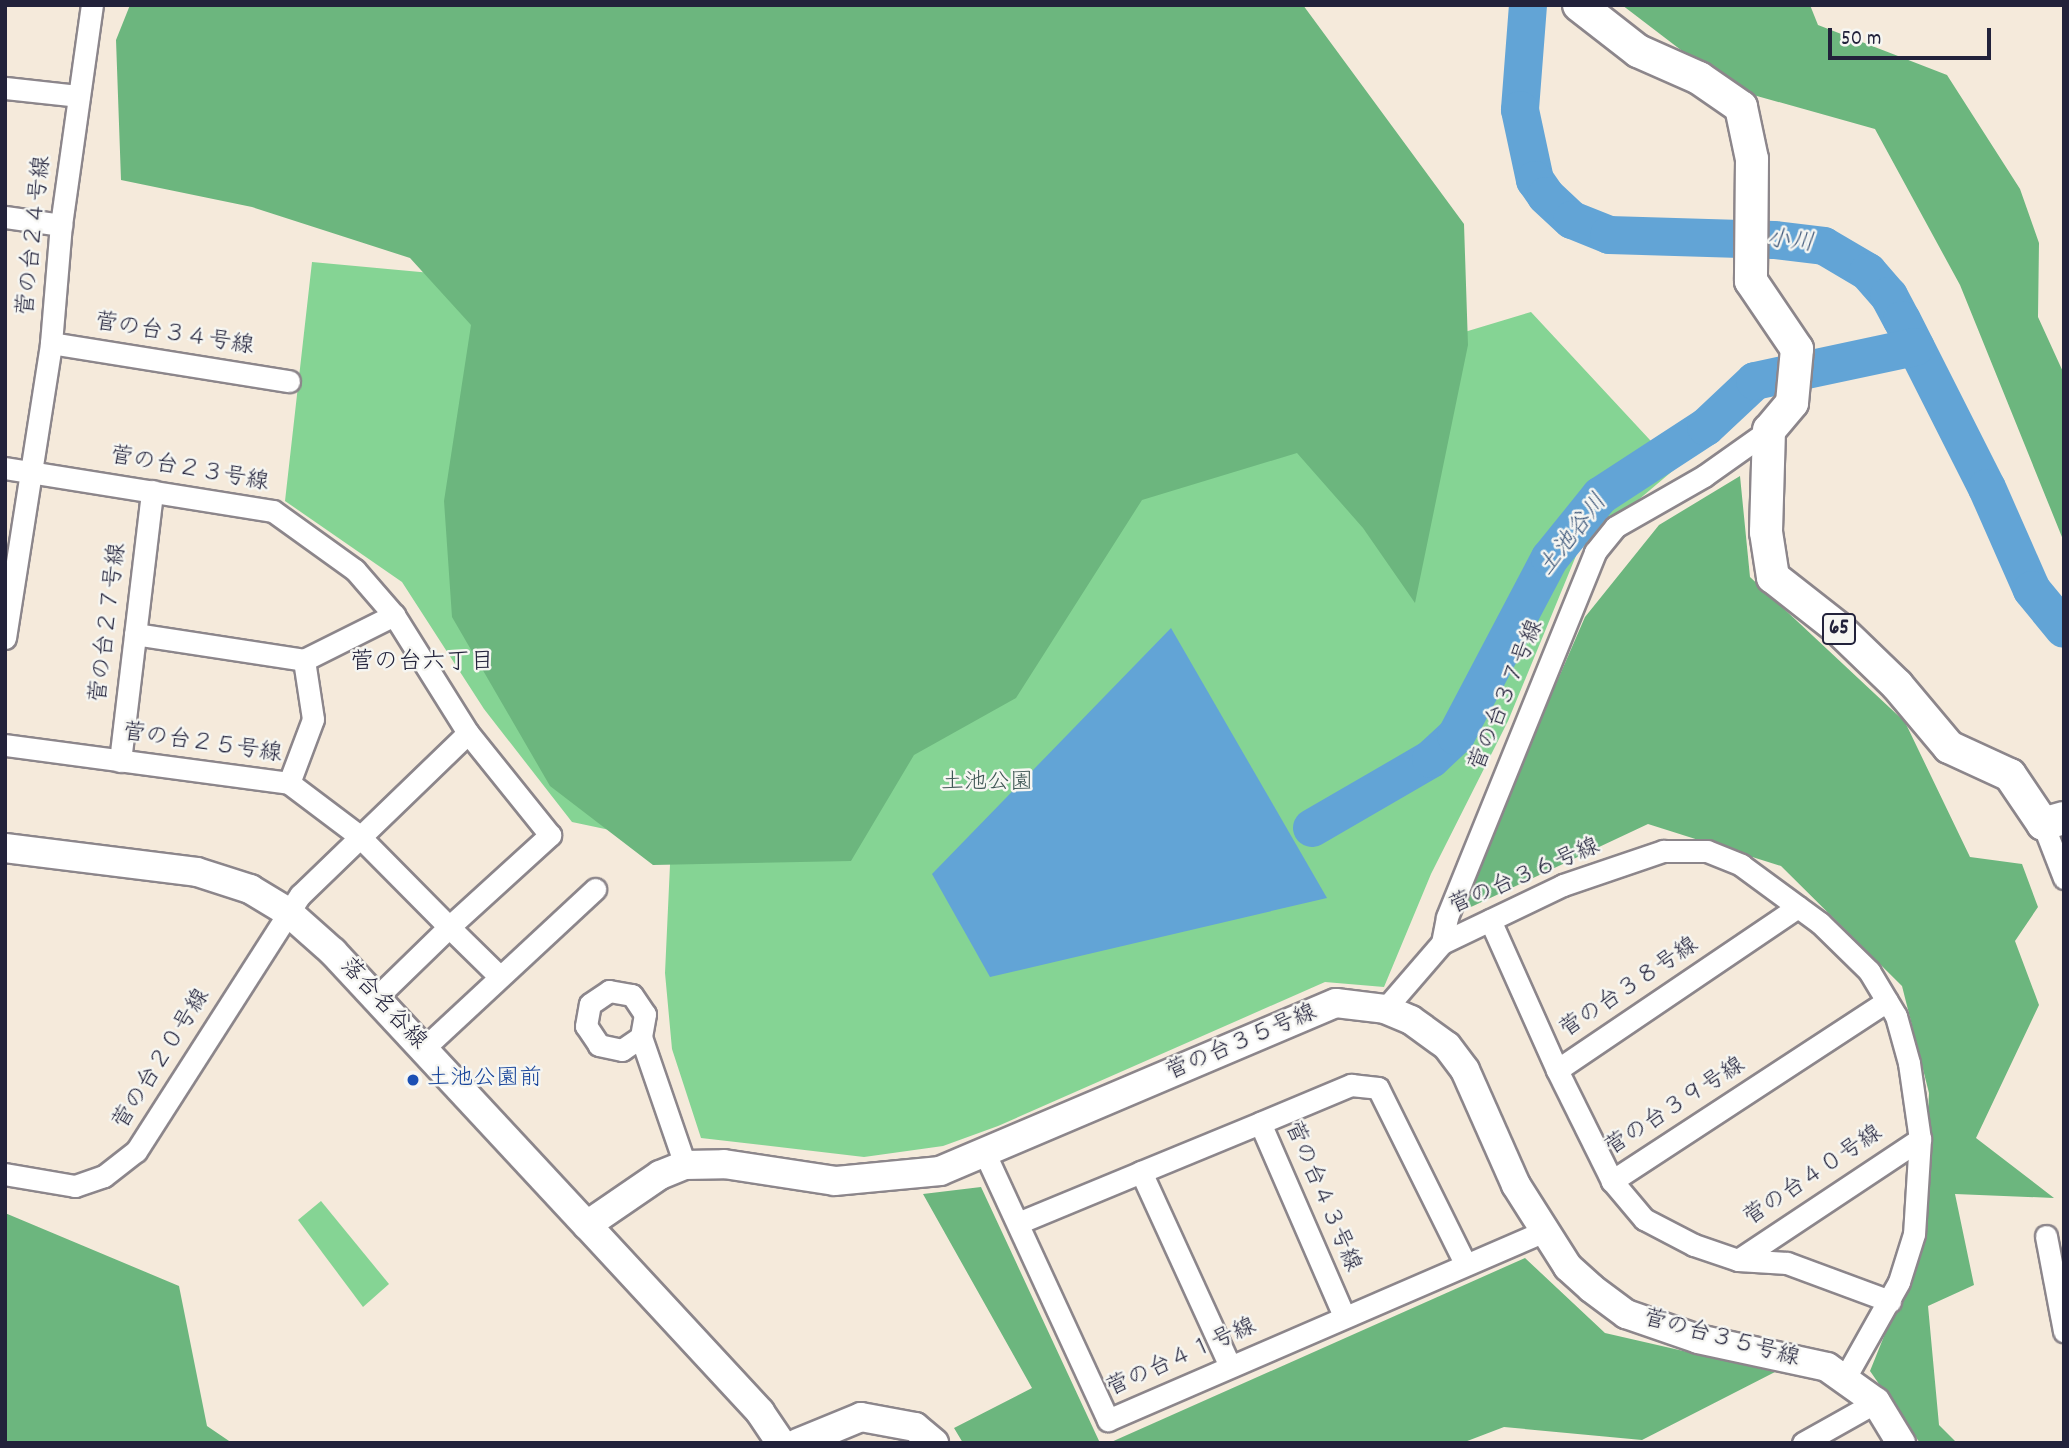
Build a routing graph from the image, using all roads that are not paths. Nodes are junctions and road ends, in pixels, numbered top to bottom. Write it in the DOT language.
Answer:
graph roads {
  1 [pos="92,5"];
  2 [pos="1579,5"];
  3 [pos="5,88"];
  4 [pos="79,96"];
  5 [pos="5,217"];
  6 [pos="61,225"];
  7 [pos="51,343"];
  8 [pos="289,381"];
  9 [pos="1769,430"];
  10 [pos="5,468"];
  11 [pos="32,471"];
  12 [pos="152,491"];
  13 [pos="7,612"];
  14 [pos="394,615"];
  15 [pos="135,634"];
  16 [pos="5,638"];
  17 [pos="304,660"];
  18 [pos="468,733"];
  19 [pos="5,745"];
  20 [pos="120,761"];
  21 [pos="289,783"];
  22 [pos="2053,821"];
  23 [pos="358,835"];
  24 [pos="5,848"];
  25 [pos="2064,878"];
  26 [pos="595,889"];
  27 [pos="1798,906"];
  28 [pos="288,912"];
  29 [pos="1490,920"];
  30 [pos="449,927"];
  31 [pos="1442,943"];
  32 [pos="499,976"];
  33 [pos="376,998"];
  34 [pos="1887,1001"];
  35 [pos="1385,1009"];
  36 [pos="641,1037"];
  37 [pos="423,1049"];
  38 [pos="1557,1070"];
  39 [pos="1260,1123"];
  40 [pos="1920,1139"];
  41 [pos="986,1156"];
  42 [pos="685,1165"];
  43 [pos="1141,1172"];
  44 [pos="5,1174"];
  45 [pos="1612,1181"];
  46 [pos="1018,1223"];
  47 [pos="587,1225"];
  48 [pos="1544,1231"];
  49 [pos="2046,1236"];
  50 [pos="1738,1260"];
  51 [pos="1465,1263"];
  52 [pos="1890,1301"];
  53 [pos="1344,1316"];
  54 [pos="2064,1331"];
  55 [pos="1230,1366"];
  56 [pos="1845,1378"];
  57 [pos="1876,1402"];
  58 [pos="781,1443"];
  59 [pos="798,1443"];
  60 [pos="934,1443"];
  61 [pos="1803,1443"];
  62 [pos="1901,1443"];
  1 -- 4 [label="street, 菅の台２４号線"];
  2 -- 9 [label="main road"];
  3 -- 4 [label="street"];
  4 -- 6 [label="street, 菅の台２４号線"];
  5 -- 6 [label="street"];
  6 -- 7 [label="street, 菅の台２４号線"];
  7 -- 8 [label="street, 菅の台３４号線"];
  7 -- 11 [label="street, 菅の台２４号線"];
  9 -- 22 [label="main road, 65"];
  9 -- 31 [label="street, 菅の台３７号線"];
  10 -- 11 [label="street, 菅の台２３号線"];
  11 -- 12 [label="street, 菅の台２３号線"];
  11 -- 13 [label="street, 菅の台２４号線"];
  12 -- 14 [label="street, 菅の台２３号線"];
  12 -- 15 [label="street, 菅の台２７号線"];
  13 -- 16 [label="street, 菅の台２４号線"];
  14 -- 17 [label="street"];
  14 -- 18 [label="street, 菅の台２３号線"];
  15 -- 17 [label="street"];
  15 -- 20 [label="street, 菅の台２７号線"];
  17 -- 21 [label="street"];
  18 -- 23 [label="street"];
  18 -- 30 [label="street"];
  19 -- 20 [label="street, 菅の台２５号線"];
  20 -- 21 [label="street, 菅の台２５号線"];
  21 -- 23 [label="street, 菅の台２５号線"];
  22 -- 25 [label="street"];
  23 -- 28 [label="street"];
  23 -- 30 [label="street, 菅の台２５号線"];
  24 -- 28 [label="street, 落合名谷線"];
  26 -- 32 [label="street"];
  27 -- 29 [label="street, 菅の台３６号線"];
  27 -- 34 [label="street, 菅の台３６号線"];
  27 -- 38 [label="street, 菅の台３８号線"];
  28 -- 33 [label="street, 落合名谷線"];
  28 -- 44 [label="street, 菅の台２０号線"];
  29 -- 31 [label="street, 菅の台３６号線"];
  29 -- 38 [label="street, 菅の台３８号線"];
  30 -- 32 [label="street, 菅の台２５号線"];
  30 -- 33 [label="street"];
  31 -- 35 [label="street, 菅の台３６号線"];
  32 -- 37 [label="street"];
  33 -- 37 [label="street, 落合名谷線"];
  34 -- 40 [label="street, 菅の台３６号線"];
  34 -- 45 [label="street, 菅の台３９号線"];
  35 -- 41 [label="street, 菅の台３５号線"];
  35 -- 48 [label="street, 菅の台３５号線"];
  36 -- 42 [label="street"];
  37 -- 47 [label="street, 落合名谷線"];
  38 -- 45 [label="street"];
  39 -- 43 [label="street"];
  39 -- 51 [label="street, 菅の台４３号線"];
  39 -- 53 [label="street, 菅の台４３号線"];
  40 -- 50 [label="street, 菅の台４０号線"];
  40 -- 52 [label="street, 菅の台３６号線"];
  41 -- 42 [label="street, 菅の台３５号線"];
  41 -- 46 [label="street, 菅の台４１号線"];
  42 -- 47 [label="street, 菅の台３５号線"];
  43 -- 46 [label="street"];
  43 -- 55 [label="street"];
  45 -- 50 [label="street, 菅の台３９号線"];
  46 -- 55 [label="street, 菅の台４１号線"];
  47 -- 58 [label="street, 落合名谷線"];
  48 -- 51 [label="street, 菅の台４１号線"];
  48 -- 56 [label="street, 菅の台３５号線"];
  49 -- 54 [label="street"];
  50 -- 52 [label="street, 菅の台３９号線"];
  51 -- 53 [label="street, 菅の台４１号線"];
  52 -- 56 [label="street, 菅の台３６号線"];
  53 -- 55 [label="street, 菅の台４１号線"];
  56 -- 57 [label="street, 菅の台３５号線"];
  57 -- 61 [label="street"];
  57 -- 62 [label="street, 菅の台３５号線"];
  59 -- 60 [label="street"];
}
